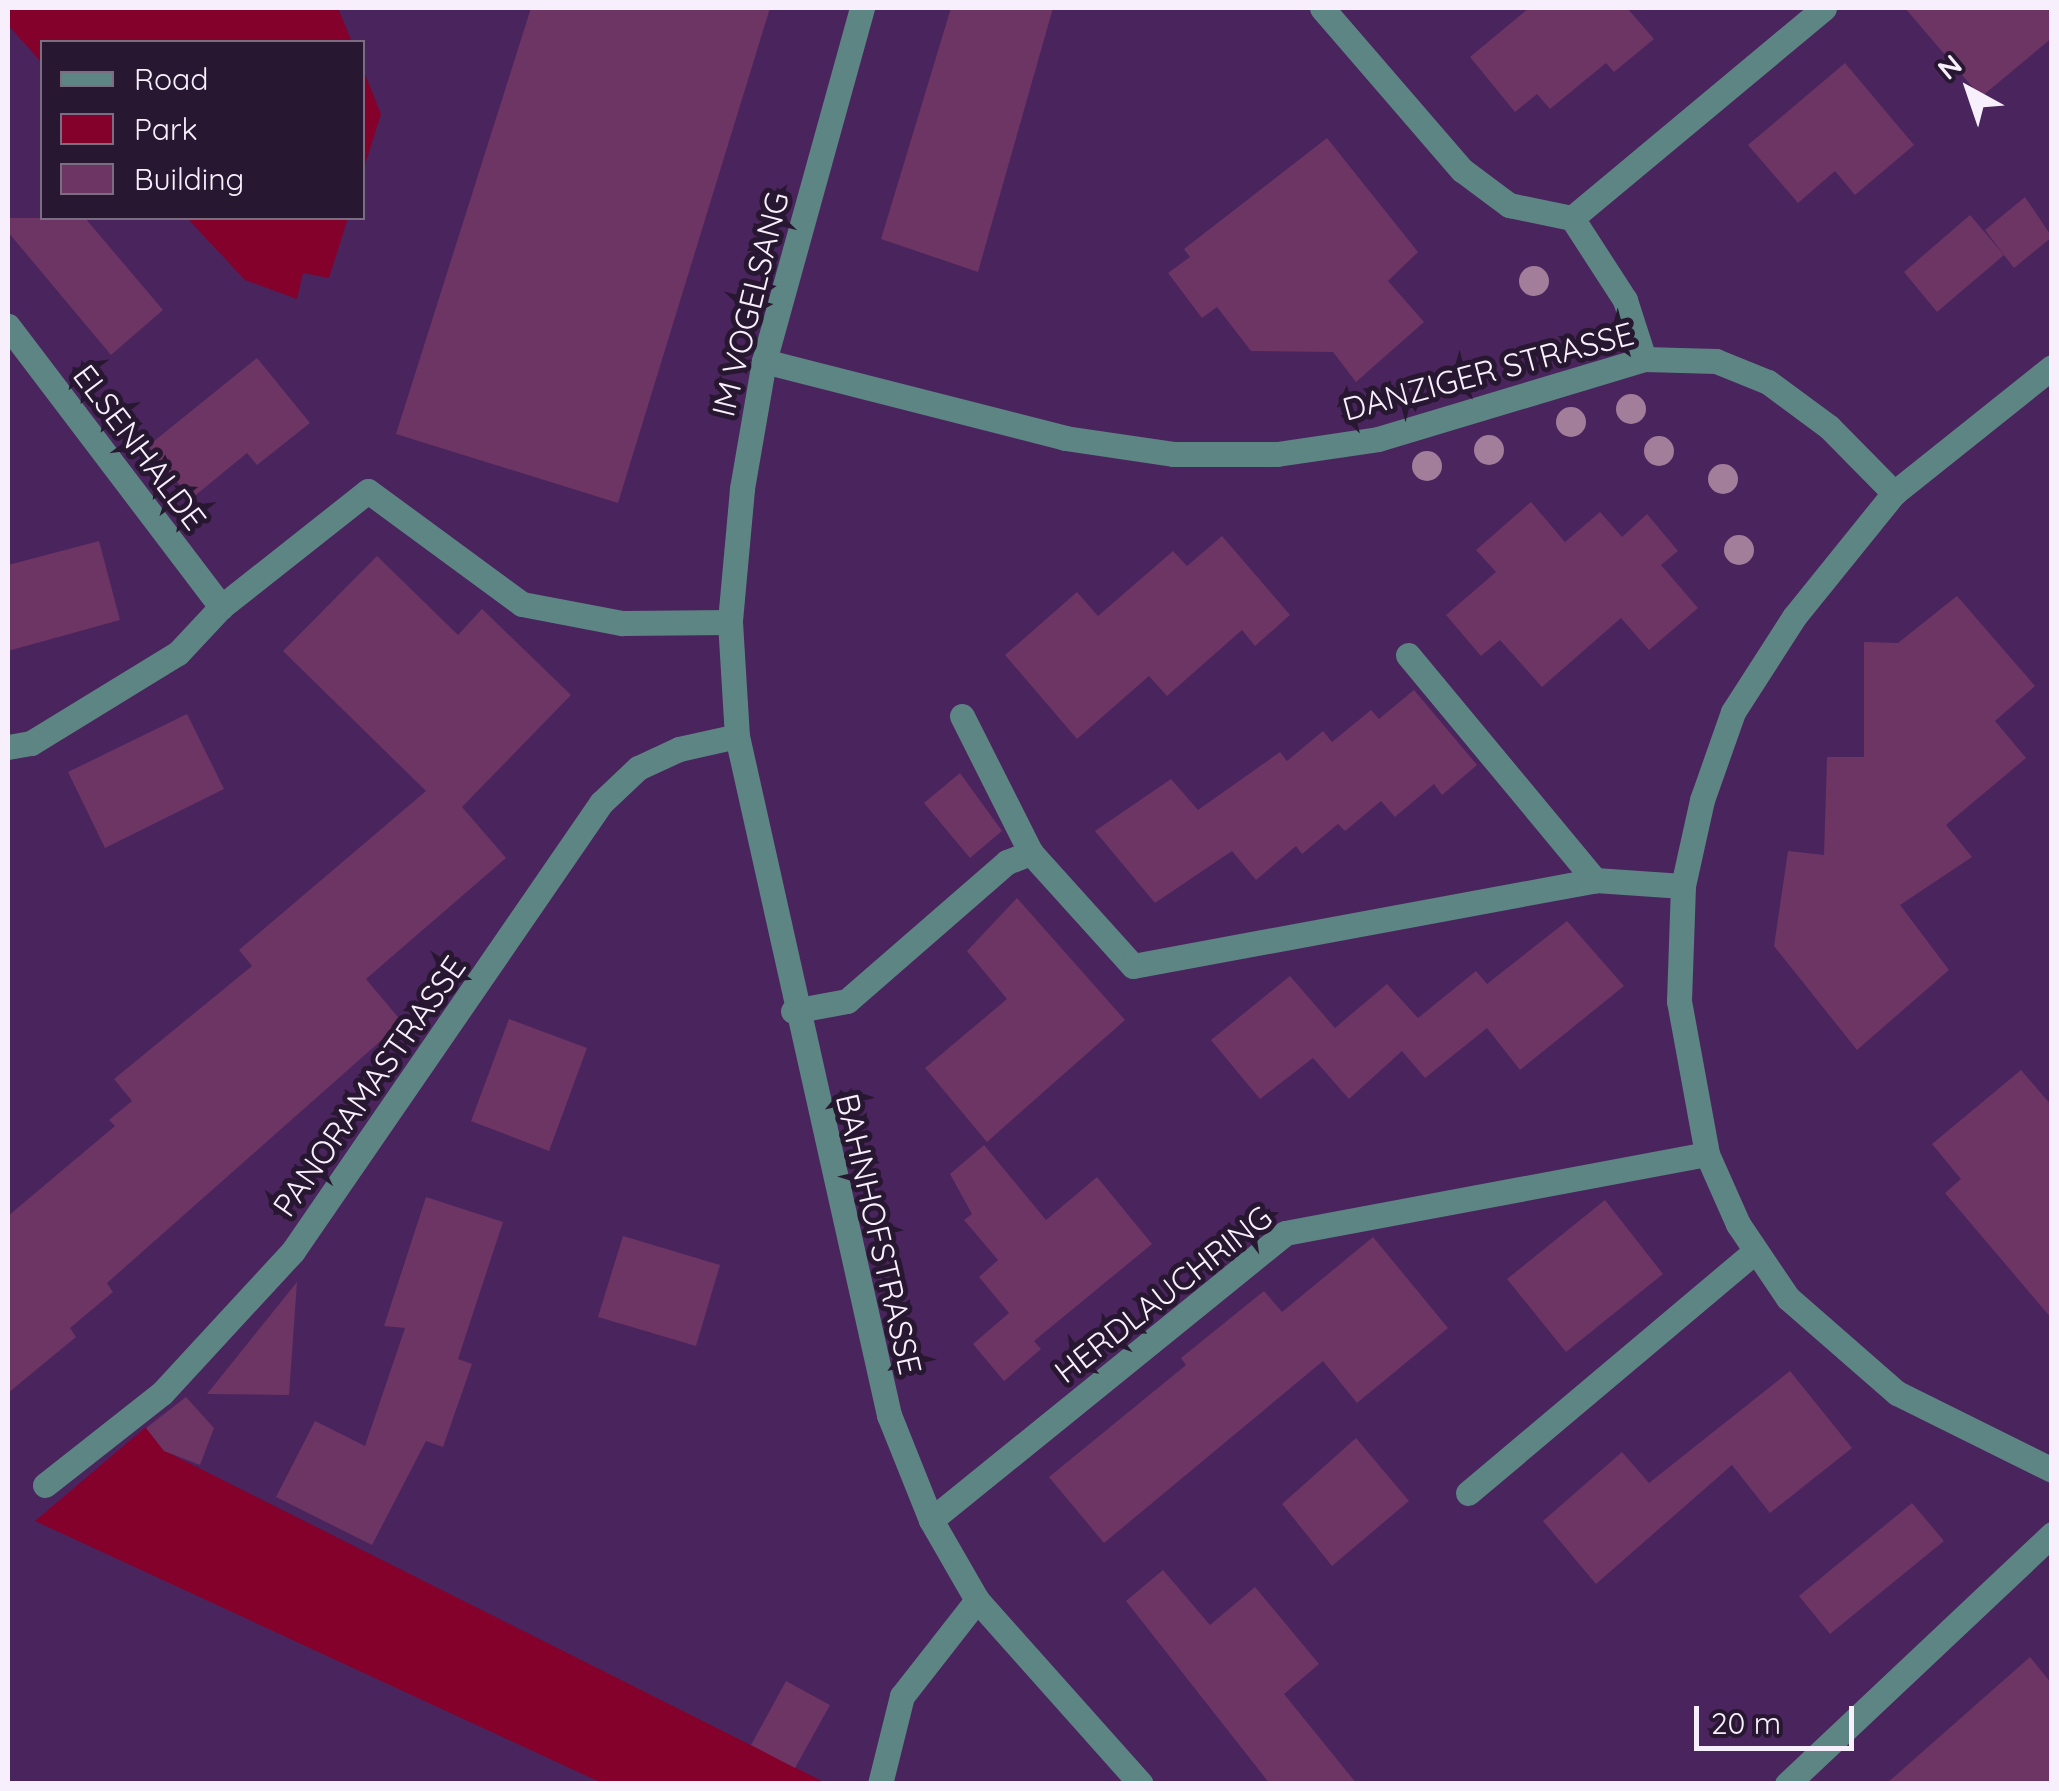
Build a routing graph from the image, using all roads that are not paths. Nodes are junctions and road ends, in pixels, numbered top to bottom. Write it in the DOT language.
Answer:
graph roads {
  1 [pos="862,8"];
  2 [pos="1322,8"];
  3 [pos="1824,8"];
  4 [pos="1572,218"];
  5 [pos="8,326"];
  6 [pos="1644,359"];
  7 [pos="764,361"];
  8 [pos="2052,367"];
  9 [pos="1894,493"];
  10 [pos="221,607"];
  11 [pos="730,622"];
  12 [pos="1408,655"];
  13 [pos="962,716"];
  14 [pos="738,736"];
  15 [pos="8,747"];
  16 [pos="1031,853"];
  17 [pos="1595,880"];
  18 [pos="1683,886"];
  19 [pos="794,1011"];
  20 [pos="1707,1154"];
  21 [pos="1755,1251"];
  22 [pos="2052,1470"];
  23 [pos="45,1484"];
  24 [pos="1468,1493"];
  25 [pos="931,1520"];
  26 [pos="2052,1534"];
  27 [pos="977,1600"];
  28 [pos="880,1784"];
  29 [pos="1141,1784"];
  30 [pos="1788,1784"];
  1 -- 7 [label="street, IM VOGELSANG"];
  2 -- 4 [label="street"];
  3 -- 4 [label="street"];
  4 -- 6 [label="street"];
  5 -- 10 [label="street, ELSENHALDE"];
  6 -- 7 [label="street, DANZIGER STRASSE"];
  6 -- 9 [label="street, DANZIGER STRASSE"];
  7 -- 11 [label="street, IM VOGELSANG"];
  8 -- 9 [label="street"];
  9 -- 18 [label="street"];
  10 -- 11 [label="street"];
  10 -- 15 [label="street"];
  11 -- 14 [label="street, BAHNHOFSTRASSE"];
  12 -- 17 [label="street"];
  13 -- 16 [label="street"];
  14 -- 19 [label="street, BAHNHOFSTRASSE"];
  14 -- 23 [label="street, PANORAMASTRASSE"];
  16 -- 17 [label="street"];
  16 -- 19 [label="street"];
  17 -- 18 [label="street"];
  18 -- 20 [label="street"];
  19 -- 25 [label="street, BAHNHOFSTRASSE"];
  20 -- 21 [label="street"];
  20 -- 25 [label="street, HERDLAUCHRING"];
  21 -- 22 [label="street"];
  21 -- 24 [label="street"];
  25 -- 27 [label="street, BAHNHOFSTRASSE"];
  26 -- 30 [label="street"];
  27 -- 28 [label="street"];
  27 -- 29 [label="street, BAHNHOFSTRASSE"];
}
